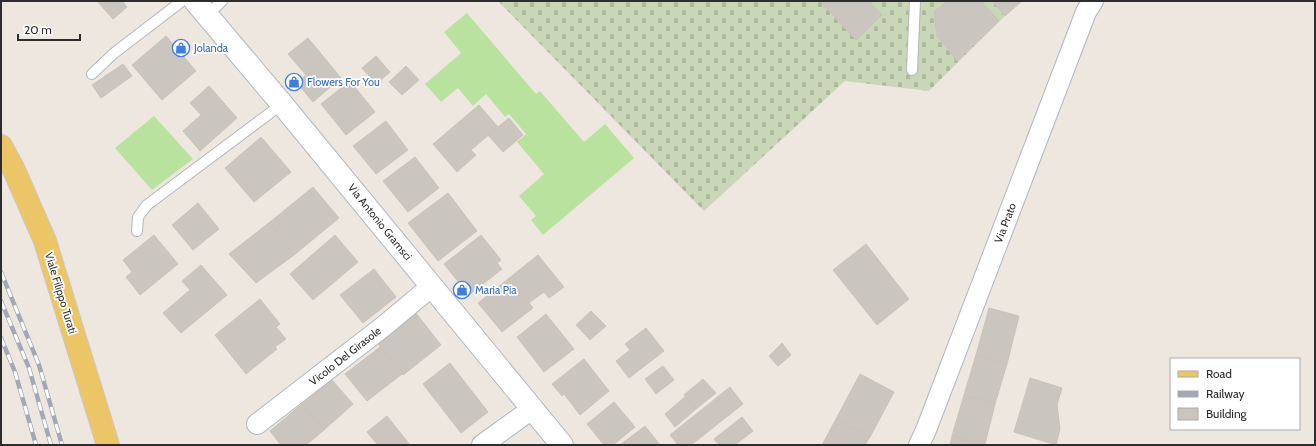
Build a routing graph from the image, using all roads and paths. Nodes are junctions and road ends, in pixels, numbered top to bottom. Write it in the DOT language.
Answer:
graph roads {
  1 [pos="182,1"];
  2 [pos="915,1"];
  3 [pos="1093,1"];
  4 [pos="208,6"];
  5 [pos="912,70"];
  6 [pos="92,74"];
  7 [pos="282,104"];
  8 [pos="1,146"];
  9 [pos="137,231"];
  10 [pos="432,286"];
  11 [pos="532,409"];
  12 [pos="257,424"];
  13 [pos="108,445"];
  14 [pos="482,445"];
  15 [pos="562,445"];
  16 [pos="919,445"];
  1 -- 6 [label="lane"];
  2 -- 5 [label="lane"];
  3 -- 16 [label="street, Via Prato"];
  4 -- 7 [label="street, Via Antonio Gramsci"];
  7 -- 9 [label="lane"];
  7 -- 10 [label="street, Via Antonio Gramsci"];
  8 -- 13 [label="main road, Viale Filippo Turati"];
  10 -- 11 [label="street, Via Antonio Gramsci"];
  10 -- 12 [label="street, Vicolo Del Girasole"];
  11 -- 14 [label="street"];
  11 -- 15 [label="street, Via Antonio Gramsci"];
}
